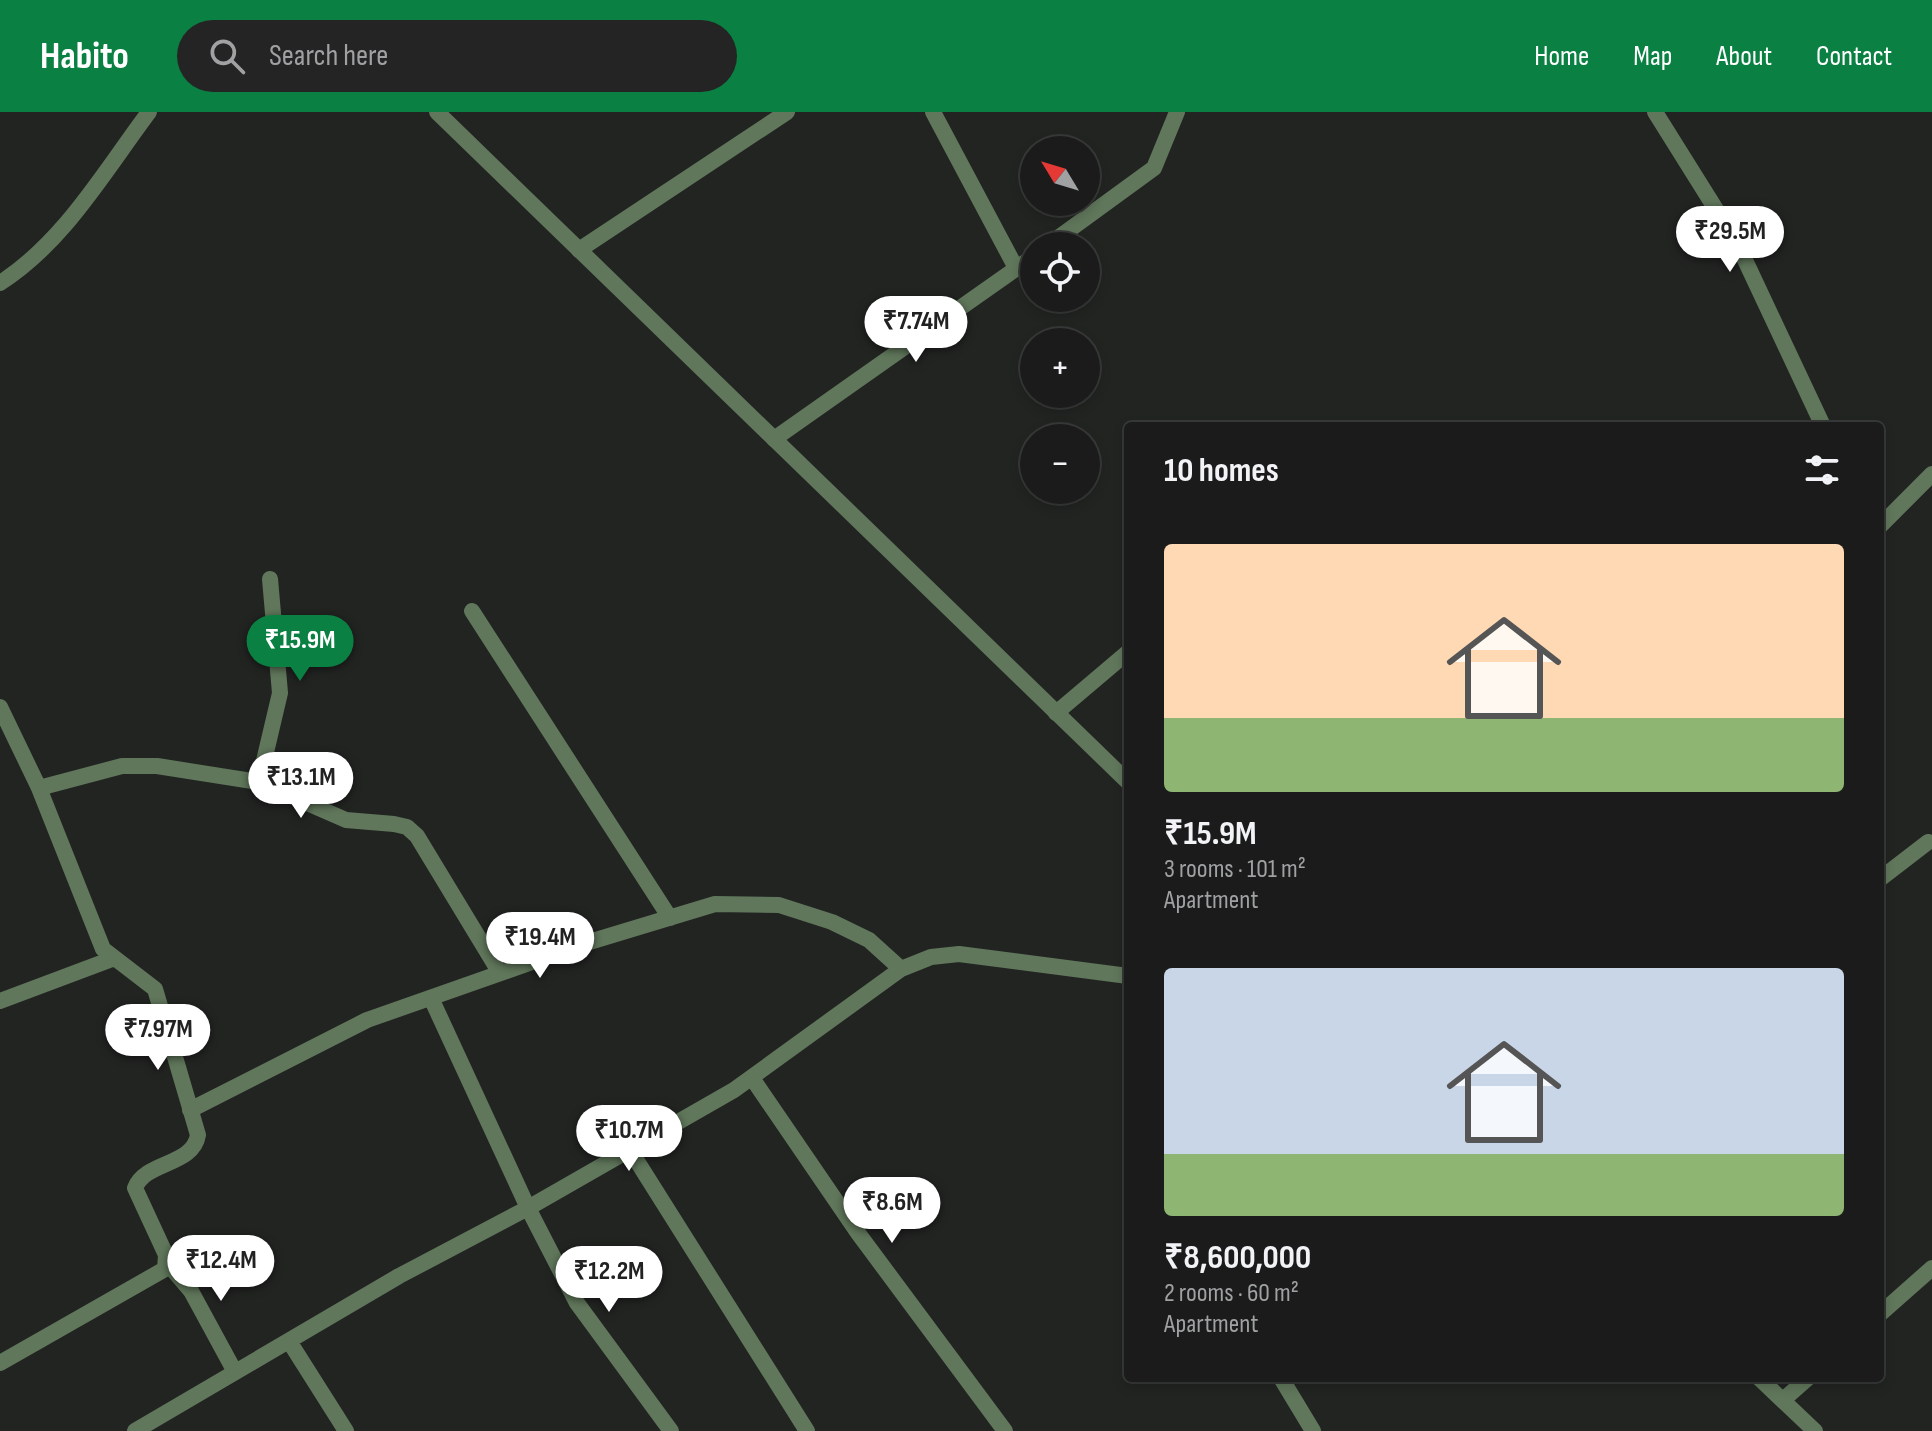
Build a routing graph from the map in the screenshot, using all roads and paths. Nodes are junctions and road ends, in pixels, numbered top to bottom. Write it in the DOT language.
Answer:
graph roads {
  1 [pos="149,112"];
  2 [pos="437,112"];
  3 [pos="787,112"];
  4 [pos="933,112"];
  5 [pos="1177,112"];
  6 [pos="1655,112"];
  7 [pos="1066,232"];
  8 [pos="579,250"];
  9 [pos="1020,265"];
  10 [pos="1016,268"];
  11 [pos="0,283"];
  12 [pos="1821,422"];
  13 [pos="774,439"];
  14 [pos="1932,474"];
  15 [pos="1884,522"];
  16 [pos="270,579"];
  17 [pos="472,611"];
  18 [pos="1124,655"];
  19 [pos="0,707"];
  20 [pos="1056,713"];
  21 [pos="1124,778"];
  22 [pos="259,782"];
  23 [pos="39,788"];
  24 [pos="1928,842"];
  25 [pos="1884,876"];
  26 [pos="670,918"];
  27 [pos="112,959"];
  28 [pos="901,969"];
  29 [pos="500,973"];
  30 [pos="1124,975"];
  31 [pos="431,998"];
  32 [pos="0,1001"];
  33 [pos="752,1078"];
  34 [pos="190,1110"];
  35 [pos="630,1150"];
  36 [pos="528,1208"];
  37 [pos="168,1264"];
  38 [pos="1932,1268"];
  39 [pos="1884,1310"];
  40 [pos="289,1341"];
  41 [pos="0,1363"];
  42 [pos="235,1372"];
  43 [pos="1283,1382"];
  44 [pos="1763,1382"];
  45 [pos="1803,1382"];
  46 [pos="1783,1400"];
  47 [pos="135,1431"];
  48 [pos="346,1431"];
  49 [pos="671,1431"];
  50 [pos="807,1431"];
  51 [pos="1005,1431"];
  52 [pos="1313,1431"];
  53 [pos="1815,1431"];
  1 -- 11 [label="street"];
  2 -- 8 [label="street"];
  3 -- 8 [label="street"];
  4 -- 10 [label="street"];
  5 -- 7 [label="street"];
  6 -- 12 [label="street"];
  8 -- 13 [label="street"];
  9 -- 10 [label="street"];
  10 -- 13 [label="street"];
  13 -- 20 [label="street"];
  14 -- 15 [label="street"];
  16 -- 22 [label="street"];
  17 -- 26 [label="street"];
  18 -- 20 [label="street"];
  19 -- 23 [label="street"];
  20 -- 21 [label="street"];
  22 -- 23 [label="street"];
  22 -- 29 [label="street"];
  23 -- 27 [label="street"];
  24 -- 25 [label="street"];
  26 -- 28 [label="street"];
  26 -- 29 [label="street"];
  27 -- 32 [label="street"];
  27 -- 34 [label="street"];
  28 -- 30 [label="street"];
  28 -- 33 [label="street"];
  29 -- 31 [label="street"];
  31 -- 34 [label="street"];
  31 -- 36 [label="street"];
  33 -- 35 [label="street"];
  33 -- 51 [label="street"];
  34 -- 37 [label="street"];
  35 -- 36 [label="street"];
  35 -- 50 [label="street"];
  36 -- 40 [label="street"];
  36 -- 49 [label="street"];
  37 -- 41 [label="street"];
  37 -- 42 [label="street"];
  38 -- 39 [label="street"];
  40 -- 42 [label="street"];
  40 -- 48 [label="street"];
  42 -- 47 [label="street"];
  43 -- 52 [label="street"];
  44 -- 46 [label="street"];
  45 -- 46 [label="street"];
  46 -- 53 [label="street"];
}
